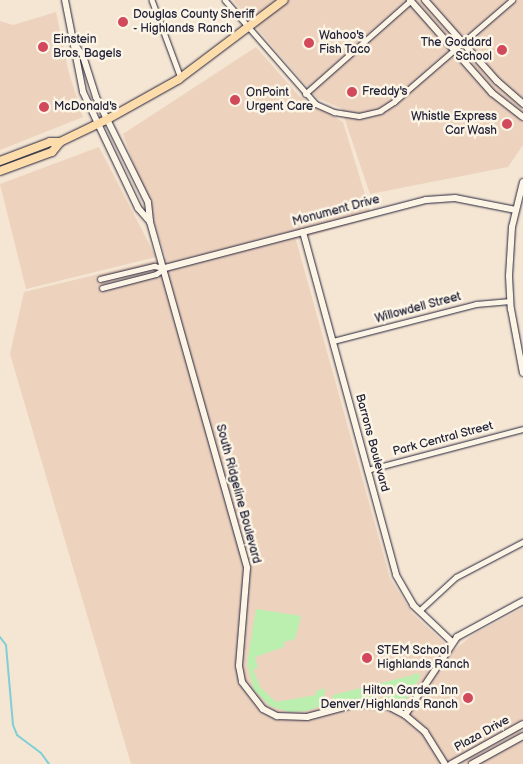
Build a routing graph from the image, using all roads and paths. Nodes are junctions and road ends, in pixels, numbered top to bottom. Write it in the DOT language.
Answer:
graph roads {
  1 [pos="64,0"];
  2 [pos="152,0"];
  3 [pos="225,0"];
  4 [pos="284,0"];
  5 [pos="410,0"];
  6 [pos="425,0"];
  7 [pos="512,0"];
  8 [pos="249,29"];
  9 [pos="463,43"];
  10 [pos="75,45"];
  11 [pos="454,51"];
  12 [pos="181,78"];
  13 [pos="306,94"];
  14 [pos="523,104"];
  15 [pos="523,117"];
  16 [pos="106,120"];
  17 [pos="97,125"];
  18 [pos="60,142"];
  19 [pos="0,161"];
  20 [pos="0,171"];
  21 [pos="523,182"];
  22 [pos="516,210"];
  23 [pos="150,222"];
  24 [pos="303,232"];
  25 [pos="165,268"];
  26 [pos="100,279"];
  27 [pos="102,288"];
  28 [pos="510,301"];
  29 [pos="333,341"];
  30 [pos="523,373"];
  31 [pos="523,429"];
  32 [pos="367,470"];
  33 [pos="523,542"];
  34 [pos="523,601"];
  35 [pos="419,611"];
  36 [pos="452,642"];
  37 [pos="405,715"];
  38 [pos="523,724"];
  39 [pos="523,736"];
  40 [pos="445,764"];
  41 [pos="451,764"];
  42 [pos="472,764"];
  1 -- 10 [label="street"];
  2 -- 12 [label="street"];
  3 -- 8 [label="street"];
  4 -- 8 [label="main road"];
  5 -- 11 [label="street"];
  5 -- 13 [label="street"];
  6 -- 9 [label="street"];
  7 -- 9 [label="street"];
  8 -- 12 [label="main road"];
  8 -- 13 [label="street"];
  9 -- 11 [label="street"];
  9 -- 14 [label="street"];
  10 -- 16 [label="street, South Ridgeline Boulevard"];
  10 -- 17 [label="street, South Ridgeline Boulevard"];
  11 -- 13 [label="street"];
  11 -- 15 [label="street"];
  12 -- 16 [label="main road"];
  16 -- 17 [label="main road"];
  16 -- 23 [label="street, South Ridgeline Boulevard"];
  17 -- 18 [label="main road"];
  17 -- 23 [label="street, South Ridgeline Boulevard"];
  18 -- 19 [label="main road"];
  18 -- 20 [label="main road"];
  21 -- 22 [label="street"];
  22 -- 24 [label="street, Monument Drive"];
  22 -- 28 [label="street"];
  23 -- 25 [label="street, South Ridgeline Boulevard"];
  24 -- 25 [label="street, Monument Drive"];
  24 -- 29 [label="street, Barrons Boulevard"];
  25 -- 26 [label="street, Monument Drive"];
  25 -- 27 [label="street, Monument Drive"];
  25 -- 37 [label="street, South Ridgeline Boulevard"];
  28 -- 29 [label="street, Willowdell Street"];
  28 -- 30 [label="street"];
  29 -- 32 [label="street, Barrons Boulevard"];
  31 -- 32 [label="street, Park Central Street"];
  32 -- 35 [label="street, Barrons Boulevard"];
  33 -- 35 [label="street"];
  34 -- 36 [label="street"];
  35 -- 36 [label="street, Barrons Boulevard"];
  36 -- 37 [label="street"];
  37 -- 40 [label="street, South Ridgeline Boulevard"];
  38 -- 41 [label="street, Plaza Drive"];
  39 -- 42 [label="street, Plaza Drive"];
}
